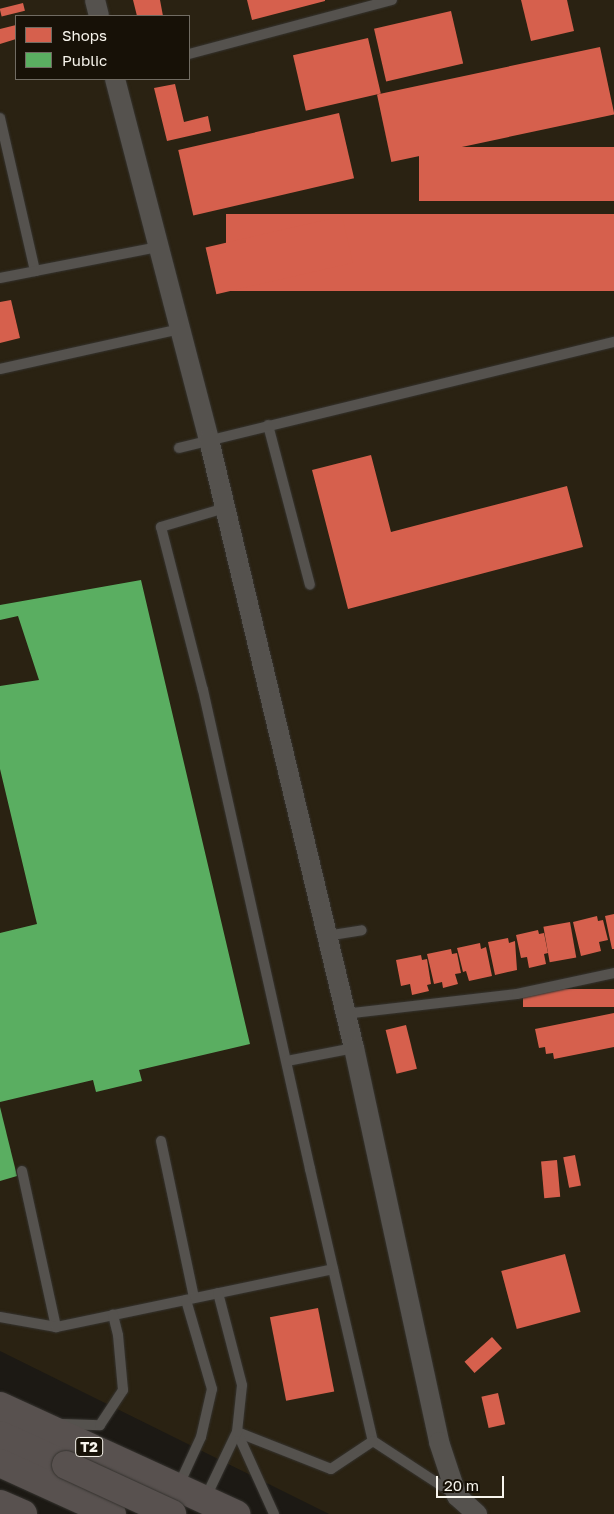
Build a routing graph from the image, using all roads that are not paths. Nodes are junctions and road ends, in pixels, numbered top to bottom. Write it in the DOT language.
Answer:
graph roads {
  1 [pos="94,0"];
  2 [pos="392,0"];
  3 [pos="99,15"];
  4 [pos="190,54"];
  5 [pos="115,80"];
  6 [pos="0,118"];
  7 [pos="159,247"];
  8 [pos="35,271"];
  9 [pos="0,278"];
  10 [pos="180,330"];
  11 [pos="614,342"];
  12 [pos="0,369"];
  13 [pos="268,425"];
  14 [pos="209,440"];
  15 [pos="179,448"];
  16 [pos="225,508"];
  17 [pos="310,585"];
  18 [pos="362,930"];
  19 [pos="326,936"];
  20 [pos="614,973"];
  21 [pos="344,1014"];
  22 [pos="354,1048"];
  23 [pos="287,1062"];
  24 [pos="161,1141"];
  25 [pos="22,1171"];
  26 [pos="333,1269"];
  27 [pos="218,1293"];
  28 [pos="190,1299"];
  29 [pos="113,1315"];
  30 [pos="0,1317"];
  31 [pos="56,1327"];
  32 [pos="0,1406"];
  33 [pos="38,1424"];
  34 [pos="237,1432"];
  35 [pos="0,1435"];
  36 [pos="373,1441"];
  37 [pos="0,1463"];
  38 [pos="59,1476"];
  39 [pos="177,1488"];
  40 [pos="456,1496"];
  41 [pos="205,1500"];
  42 [pos="0,1504"];
  43 [pos="23,1514"];
  44 [pos="112,1514"];
  45 [pos="172,1514"];
  46 [pos="236,1514"];
  47 [pos="274,1514"];
  48 [pos="477,1514"];
  1 -- 3 [label="street"];
  2 -- 4 [label="lane"];
  5 -- 7 [label="street"];
  6 -- 8 [label="lane"];
  7 -- 8 [label="lane"];
  7 -- 10 [label="street"];
  8 -- 9 [label="lane"];
  10 -- 12 [label="lane"];
  10 -- 14 [label="street"];
  11 -- 13 [label="lane"];
  13 -- 14 [label="lane"];
  13 -- 17 [label="lane"];
  14 -- 15 [label="lane"];
  14 -- 16 [label="street"];
  16 -- 19 [label="street"];
  16 -- 23 [label="lane"];
  18 -- 19 [label="lane"];
  19 -- 21 [label="street"];
  20 -- 21 [label="lane"];
  21 -- 22 [label="street"];
  22 -- 23 [label="lane"];
  22 -- 40 [label="street"];
  23 -- 26 [label="lane"];
  24 -- 28 [label="lane"];
  25 -- 31 [label="lane"];
  26 -- 27 [label="lane"];
  26 -- 36 [label="lane"];
  27 -- 28 [label="lane"];
  27 -- 34 [label="lane"];
  28 -- 29 [label="lane"];
  28 -- 39 [label="lane"];
  29 -- 31 [label="lane"];
  29 -- 33 [label="lane"];
  30 -- 31 [label="lane"];
  32 -- 33 [label="main road, T2"];
  33 -- 39 [label="main road, T2"];
  34 -- 36 [label="lane"];
  34 -- 41 [label="lane"];
  34 -- 47 [label="lane"];
  35 -- 38 [label="main road, T2"];
  36 -- 40 [label="lane"];
  37 -- 38 [label="main road, T2"];
  38 -- 44 [label="main road, T2"];
  38 -- 45 [label="main road, T2, bridge"];
  39 -- 41 [label="main road, T2"];
  40 -- 48 [label="street"];
  41 -- 46 [label="main road, T2"];
  42 -- 43 [label="main road"];
}
